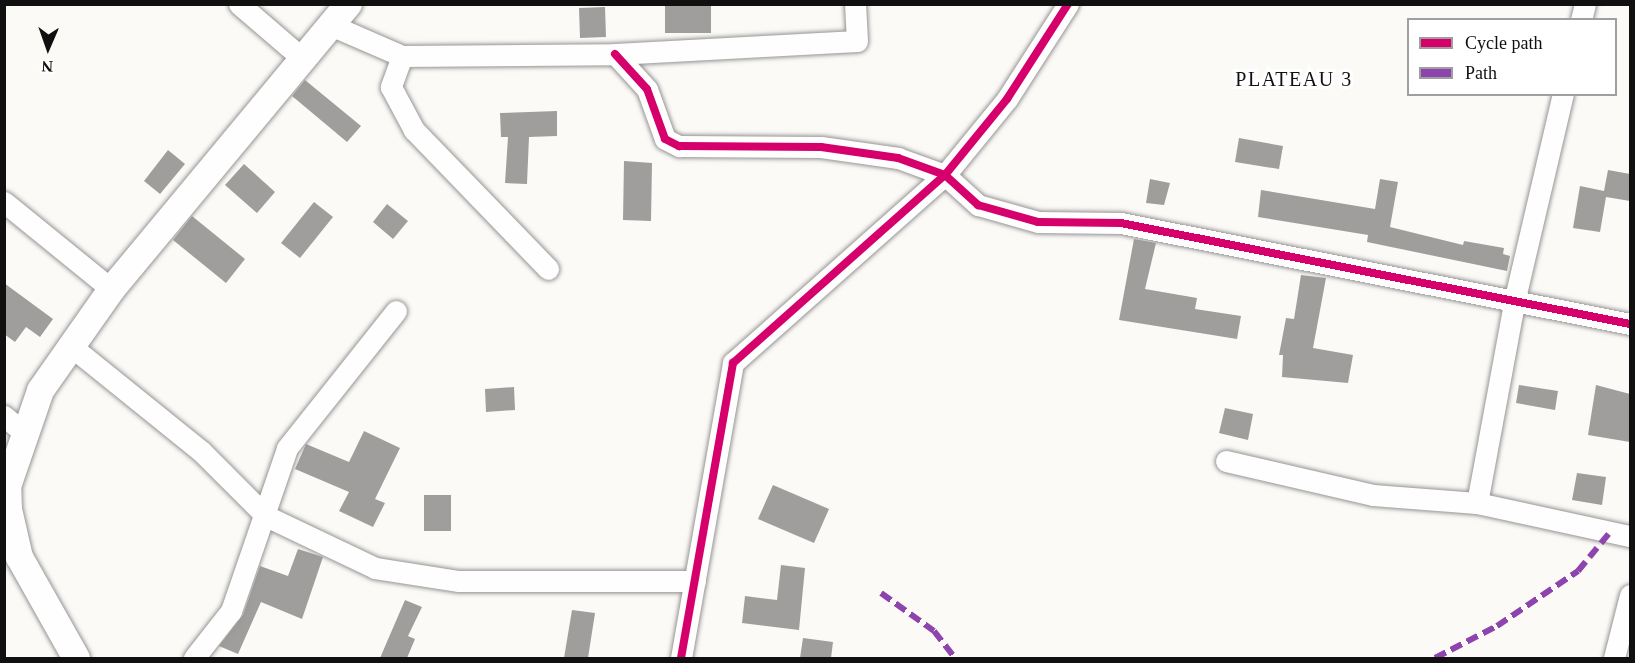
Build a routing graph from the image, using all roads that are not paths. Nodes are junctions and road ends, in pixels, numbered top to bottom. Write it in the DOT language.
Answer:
graph roads {
  1 [pos="239,4"];
  2 [pos="855,4"];
  3 [pos="1068,4"];
  4 [pos="340,15"];
  5 [pos="615,54"];
  6 [pos="402,56"];
  7 [pos="304,60"];
  8 [pos="1563,96"];
  9 [pos="945,175"];
  10 [pos="4,202"];
  11 [pos="548,269"];
  12 [pos="111,289"];
  13 [pos="1515,298"];
  14 [pos="396,311"];
  15 [pos="1630,324"];
  16 [pos="72,347"];
  17 [pos="14,424"];
  18 [pos="1226,461"];
  19 [pos="1477,503"];
  20 [pos="266,516"];
  21 [pos="1630,536"];
  22 [pos="694,581"];
  23 [pos="1630,595"];
  24 [pos="76,658"];
  25 [pos="194,658"];
  26 [pos="681,658"];
  27 [pos="1614,658"];
  1 -- 7 [label="street"];
  2 -- 5 [label="street"];
  3 -- 9 [label="street"];
  4 -- 6 [label="street"];
  4 -- 7 [label="street"];
  5 -- 6 [label="street"];
  5 -- 9 [label="street"];
  6 -- 11 [label="street"];
  7 -- 12 [label="street"];
  8 -- 13 [label="street"];
  9 -- 13 [label="street"];
  9 -- 22 [label="street"];
  10 -- 12 [label="street"];
  12 -- 16 [label="street"];
  13 -- 15 [label="street"];
  13 -- 19 [label="street"];
  14 -- 20 [label="street"];
  16 -- 17 [label="street"];
  16 -- 20 [label="street"];
  17 -- 24 [label="street"];
  18 -- 19 [label="street"];
  19 -- 21 [label="street"];
  20 -- 22 [label="street"];
  20 -- 25 [label="street"];
  22 -- 26 [label="street"];
  23 -- 27 [label="street"];
}
